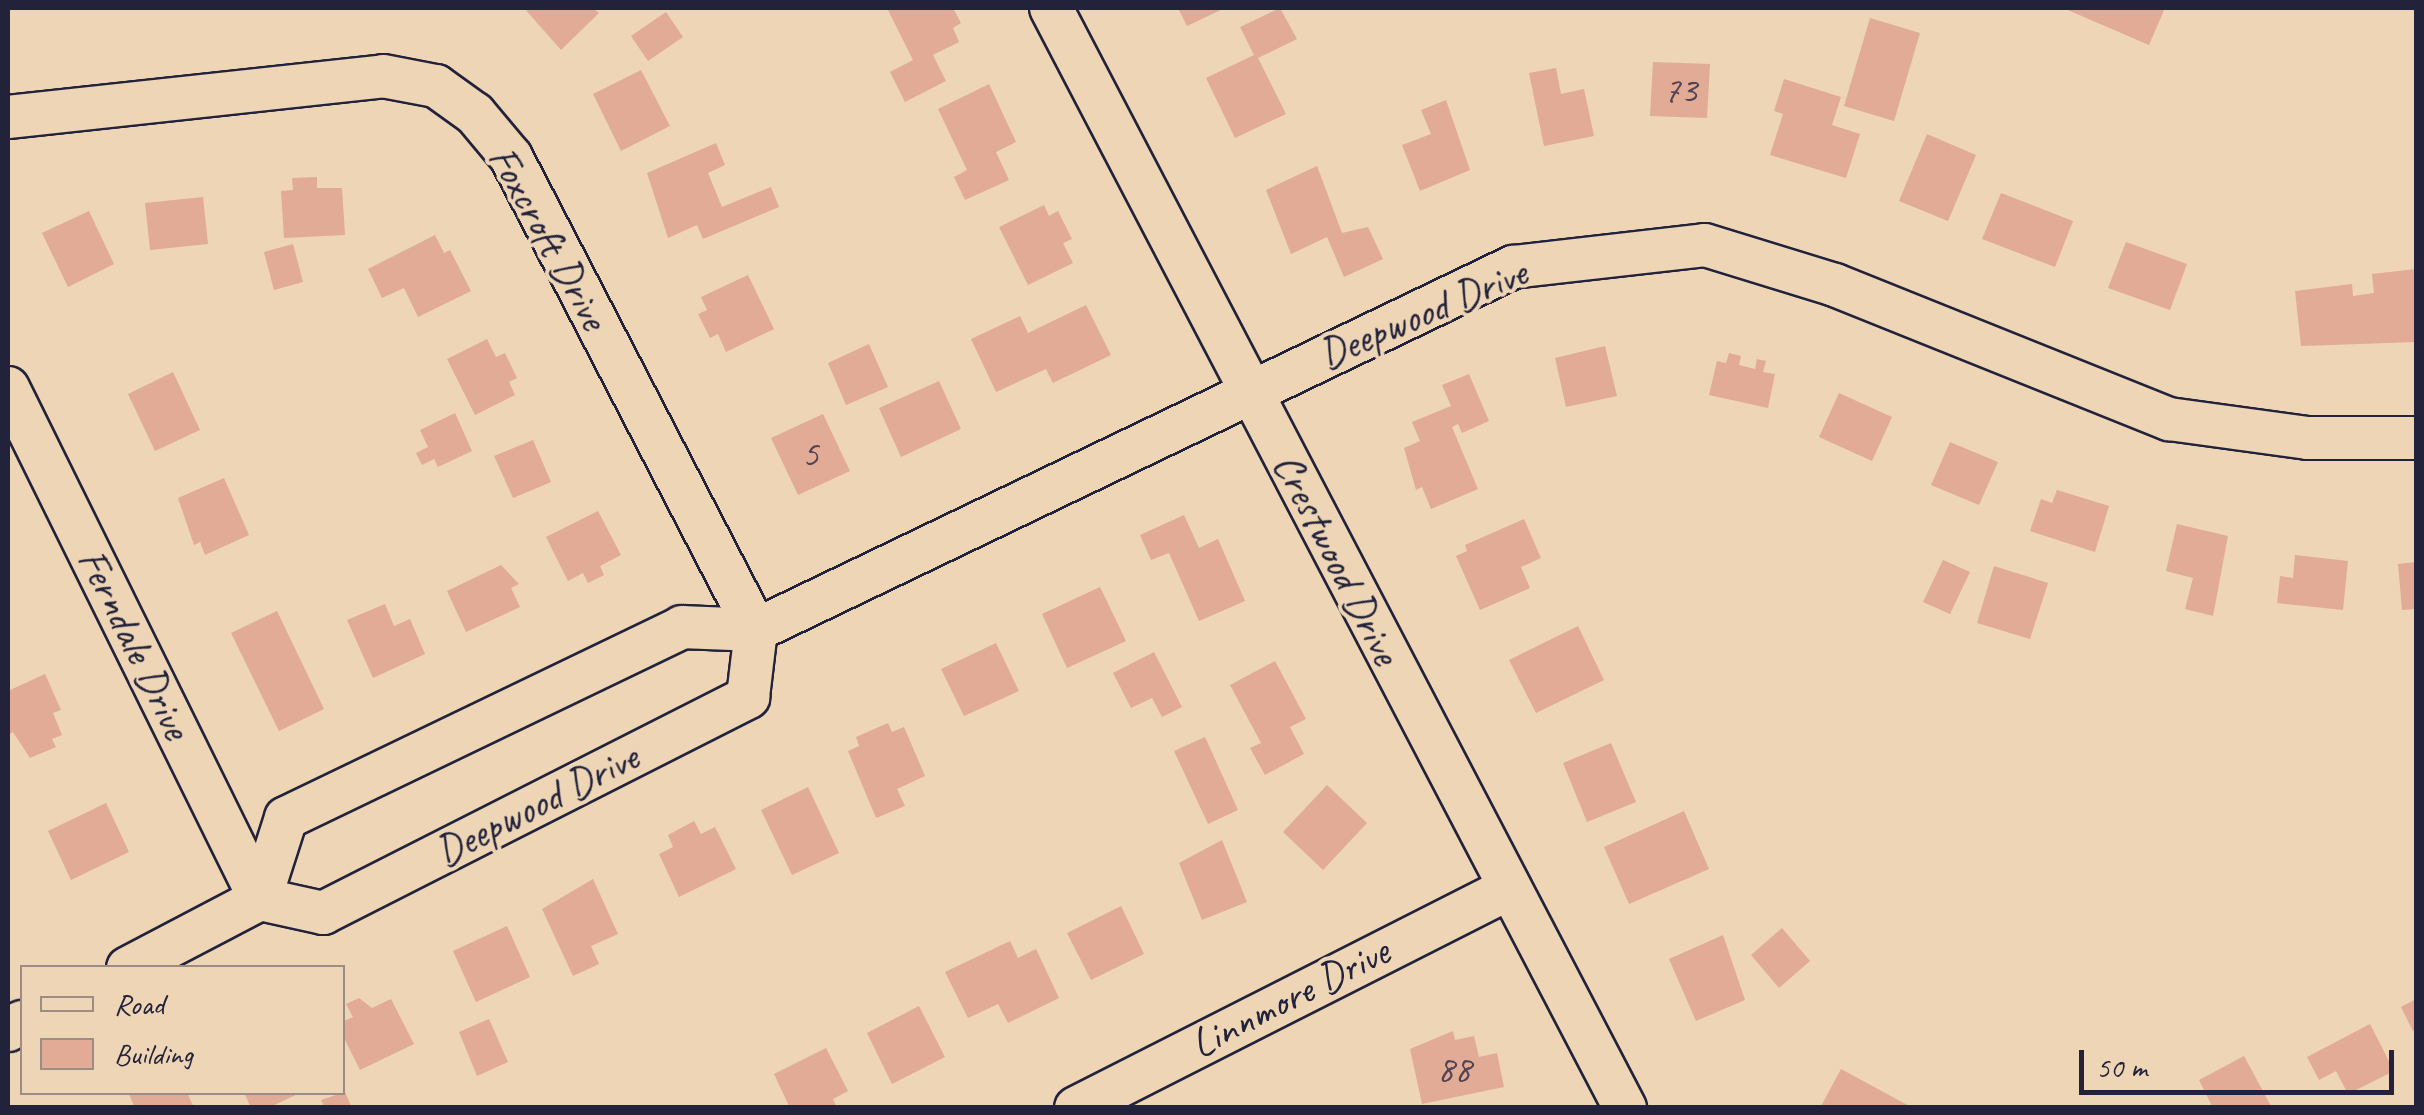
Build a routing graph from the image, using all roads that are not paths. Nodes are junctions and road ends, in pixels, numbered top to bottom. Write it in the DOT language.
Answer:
graph roads {
  1 [pos="1052,8"];
  2 [pos="8,118"];
  3 [pos="8,388"];
  4 [pos="1250,391"];
  5 [pos="2416,438"];
  6 [pos="756,630"];
  7 [pos="1506,890"];
  8 [pos="260,899"];
  9 [pos="134,965"];
  10 [pos="1076,1108"];
  11 [pos="1625,1108"];
  1 -- 4 [label="street, Crestwood Drive"];
  2 -- 6 [label="street, Foxcroft Drive"];
  3 -- 8 [label="street, Ferndale Drive"];
  4 -- 5 [label="street, Deepwood Drive"];
  4 -- 6 [label="street, Deepwood Drive"];
  4 -- 7 [label="street, Crestwood Drive"];
  6 -- 8 [label="street, Deepwood Drive"];
  6 -- 8 [label="street, Deepwood Drive"];
  7 -- 10 [label="street, Linnmore Drive"];
  7 -- 11 [label="street, Crestwood Drive"];
  8 -- 9 [label="street"];
}
